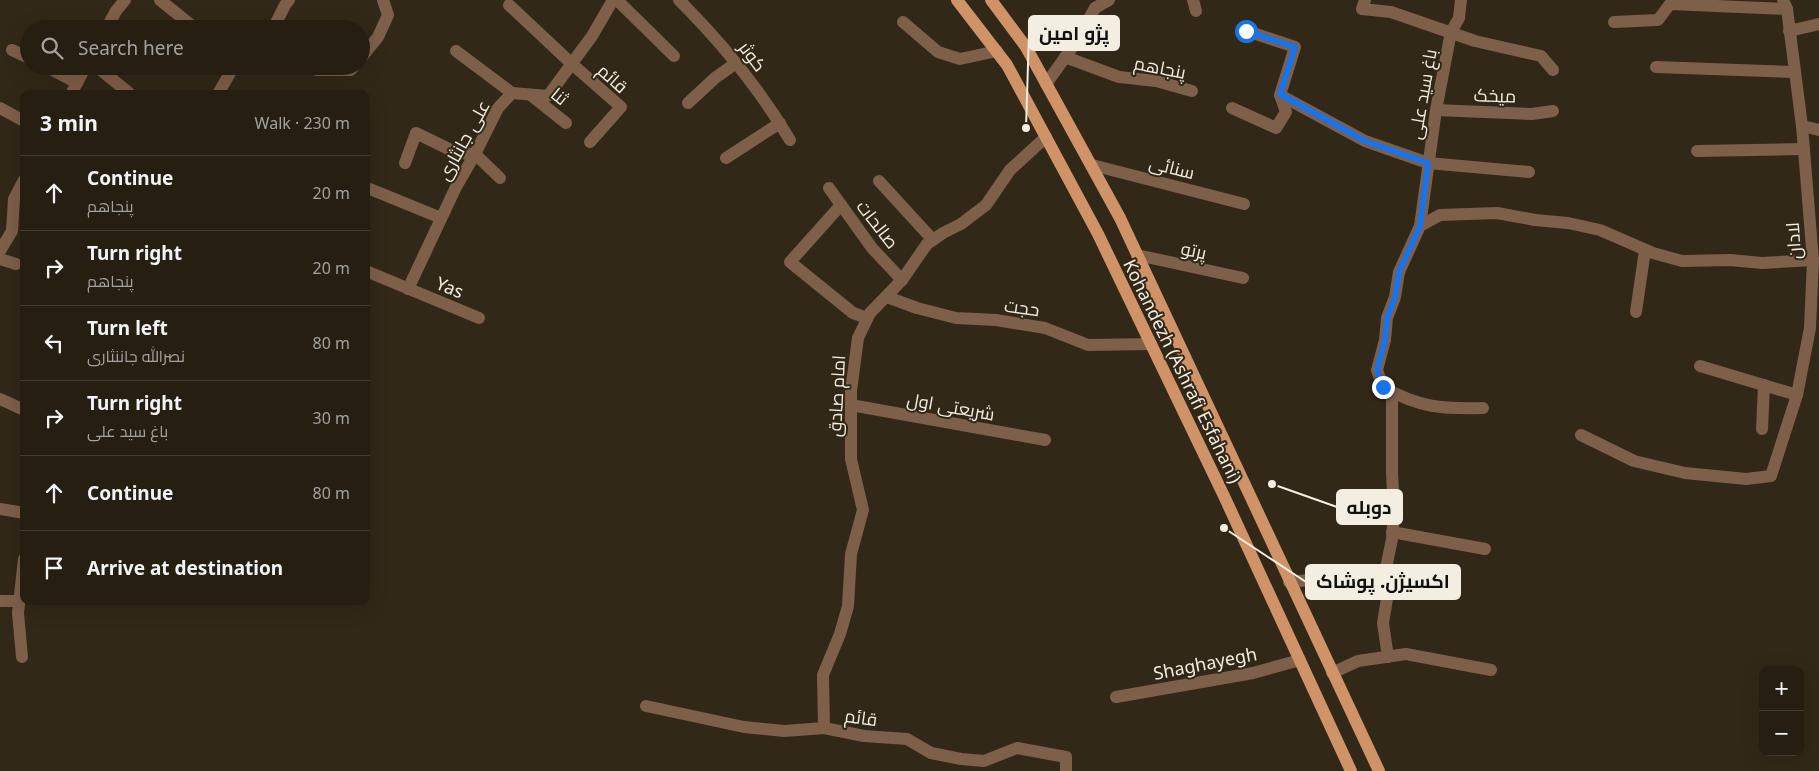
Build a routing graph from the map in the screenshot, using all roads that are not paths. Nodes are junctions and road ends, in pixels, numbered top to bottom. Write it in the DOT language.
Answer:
graph roads {
  1 [pos="125,0"];
  2 [pos="160,0"];
  3 [pos="289,0"];
  4 [pos="383,0"];
  5 [pos="613,0"];
  6 [pos="617,0"];
  7 [pos="679,0"];
  8 [pos="958,0"];
  9 [pos="991,0"];
  10 [pos="1109,0"];
  11 [pos="1365,0"];
  12 [pos="1461,0"];
  13 [pos="508,4"];
  14 [pos="1093,4"];
  15 [pos="1785,4"];
  16 [pos="111,20"];
  17 [pos="185,20"];
  18 [pos="278,20"];
  19 [pos="903,22"];
  20 [pos="1614,22"];
  21 [pos="1819,24"];
  22 [pos="1246,31"];
  23 [pos="1789,31"];
  24 [pos="1451,32"];
  25 [pos="370,47"];
  26 [pos="12,50"];
  27 [pos="456,51"];
  28 [pos="997,51"];
  29 [pos="20,54"];
  30 [pos="674,56"];
  31 [pos="1065,57"];
  32 [pos="736,63"];
  33 [pos="572,64"];
  34 [pos="1656,67"];
  35 [pos="1553,70"];
  36 [pos="1795,72"];
  37 [pos="57,75"];
  38 [pos="81,75"];
  39 [pos="107,75"];
  40 [pos="229,75"];
  41 [pos="1046,84"];
  42 [pos="74,88"];
  43 [pos="124,90"];
  44 [pos="220,90"];
  45 [pos="1192,91"];
  46 [pos="512,93"];
  47 [pos="1280,94"];
  48 [pos="532,96"];
  49 [pos="688,103"];
  50 [pos="0,108"];
  51 [pos="1232,108"];
  52 [pos="1436,110"];
  53 [pos="1553,111"];
  54 [pos="20,119"];
  55 [pos="566,123"];
  56 [pos="780,124"];
  57 [pos="1802,126"];
  58 [pos="1819,130"];
  59 [pos="1046,136"];
  60 [pos="790,140"];
  61 [pos="590,142"];
  62 [pos="1804,149"];
  63 [pos="1697,151"];
  64 [pos="475,154"];
  65 [pos="726,158"];
  66 [pos="405,163"];
  67 [pos="1428,163"];
  68 [pos="1092,165"];
  69 [pos="1529,172"];
  70 [pos="500,178"];
  71 [pos="879,181"];
  72 [pos="829,188"];
  73 [pos="370,189"];
  74 [pos="19,201"];
  75 [pos="1244,204"];
  76 [pos="841,205"];
  77 [pos="441,218"];
  78 [pos="1420,226"];
  79 [pos="933,240"];
  80 [pos="1645,250"];
  81 [pos="0,251"];
  82 [pos="1137,255"];
  83 [pos="0,259"];
  84 [pos="1813,260"];
  85 [pos="16,264"];
  86 [pos="370,273"];
  87 [pos="1243,278"];
  88 [pos="902,280"];
  89 [pos="408,289"];
  90 [pos="887,297"];
  91 [pos="1815,308"];
  92 [pos="1636,312"];
  93 [pos="479,318"];
  94 [pos="868,318"];
  95 [pos="1151,344"];
  96 [pos="1700,366"];
  97 [pos="1764,386"];
  98 [pos="1392,392"];
  99 [pos="1797,395"];
  100 [pos="0,399"];
  101 [pos="851,406"];
  102 [pos="20,408"];
  103 [pos="1483,408"];
  104 [pos="1762,429"];
  105 [pos="1581,436"];
  106 [pos="1045,440"];
  107 [pos="0,509"];
  108 [pos="20,512"];
  109 [pos="1260,520"];
  110 [pos="1238,528"];
  111 [pos="1392,532"];
  112 [pos="1484,548"];
  113 [pos="1385,573"];
  114 [pos="1289,582"];
  115 [pos="0,601"];
  116 [pos="20,601"];
  117 [pos="22,657"];
  118 [pos="1388,657"];
  119 [pos="1300,660"];
  120 [pos="1491,670"];
  121 [pos="1332,673"];
  122 [pos="1116,697"];
  123 [pos="646,706"];
  124 [pos="824,728"];
  125 [pos="1066,771"];
  126 [pos="1351,771"];
  127 [pos="1379,771"];
  1 -- 16 [label="street"];
  2 -- 17 [label="street"];
  3 -- 18 [label="street"];
  4 -- 25 [label="street"];
  5 -- 33 [label="street, علی جانثاری"];
  6 -- 30 [label="street"];
  7 -- 32 [label="street, کوثر"];
  8 -- 28 [label="main road, Kohandezh (Ashrafi Esfahani)"];
  9 -- 41 [label="main road, Kohandezh (Ashrafi Esfahani)"];
  10 -- 14 [label="street"];
  11 -- 24 [label="street"];
  12 -- 24 [label="street, باغ سید علی"];
  13 -- 33 [label="street"];
  14 -- 31 [label="street"];
  15 -- 20 [label="street"];
  15 -- 23 [label="street, لادان"];
  19 -- 28 [label="street"];
  21 -- 23 [label="street"];
  22 -- 47 [label="street"];
  23 -- 36 [label="street, لادان"];
  24 -- 35 [label="street"];
  24 -- 52 [label="street, باغ سید علی"];
  26 -- 29 [label="street"];
  27 -- 46 [label="street"];
  28 -- 59 [label="main road, Kohandezh (Ashrafi Esfahani)"];
  31 -- 41 [label="street"];
  31 -- 45 [label="street, پنجاهم"];
  32 -- 49 [label="street"];
  32 -- 56 [label="street, کوثر"];
  33 -- 48 [label="street, علی جانثاری"];
  33 -- 61 [label="street, قائم"];
  34 -- 36 [label="street"];
  36 -- 57 [label="street, لادان"];
  37 -- 42 [label="street"];
  38 -- 42 [label="street"];
  39 -- 43 [label="street"];
  40 -- 44 [label="street"];
  41 -- 68 [label="main road, Kohandezh (Ashrafi Esfahani)"];
  46 -- 48 [label="street, علی جانثاری"];
  46 -- 64 [label="street, علی جانثاری"];
  47 -- 51 [label="street"];
  47 -- 67 [label="street"];
  48 -- 55 [label="street, ثنا"];
  50 -- 54 [label="street"];
  52 -- 53 [label="street, میخک"];
  52 -- 67 [label="street, باغ سید علی"];
  56 -- 60 [label="street, کوثر"];
  56 -- 65 [label="street"];
  57 -- 58 [label="street"];
  57 -- 62 [label="street, لادان"];
  59 -- 79 [label="street, امام صادق"];
  59 -- 95 [label="main road, Kohandezh (Ashrafi Esfahani)"];
  62 -- 63 [label="street"];
  62 -- 84 [label="street, لادان"];
  64 -- 66 [label="street"];
  64 -- 70 [label="street"];
  64 -- 77 [label="street, علی جانثاری"];
  67 -- 69 [label="street"];
  67 -- 78 [label="street, باغ سید علی"];
  68 -- 75 [label="street, سنائی"];
  68 -- 82 [label="main road, Kohandezh (Ashrafi Esfahani)"];
  71 -- 79 [label="street"];
  72 -- 76 [label="street, صالحات"];
  73 -- 77 [label="street"];
  74 -- 81 [label="street"];
  76 -- 88 [label="street, صالحات"];
  76 -- 94 [label="street"];
  77 -- 89 [label="street, علی جانثاری"];
  78 -- 80 [label="street"];
  78 -- 98 [label="street, باغ سید علی"];
  79 -- 88 [label="street, امام صادق"];
  80 -- 84 [label="street"];
  80 -- 92 [label="street"];
  82 -- 87 [label="street, پرتو"];
  82 -- 109 [label="main road, Kohandezh (Ashrafi Esfahani)"];
  83 -- 85 [label="street"];
  84 -- 91 [label="street, لادان"];
  86 -- 89 [label="street, Yas"];
  88 -- 90 [label="street, امام صادق"];
  89 -- 93 [label="street, Yas"];
  90 -- 94 [label="street, امام صادق"];
  90 -- 95 [label="street, حجت"];
  91 -- 99 [label="street, لادان"];
  94 -- 101 [label="street, امام صادق"];
  95 -- 110 [label="main road, Kohandezh (Ashrafi Esfahani)"];
  96 -- 97 [label="street"];
  97 -- 99 [label="street"];
  97 -- 104 [label="street"];
  98 -- 103 [label="street"];
  98 -- 111 [label="street"];
  99 -- 105 [label="street, لادان"];
  100 -- 102 [label="street"];
  101 -- 106 [label="street, شریعتی اول"];
  101 -- 124 [label="street, امام صادق"];
  107 -- 108 [label="street"];
  109 -- 110 [label="main road"];
  109 -- 114 [label="main road, Kohandezh (Ashrafi Esfahani)"];
  110 -- 119 [label="main road, Kohandezh (Ashrafi Esfahani)"];
  111 -- 112 [label="street"];
  111 -- 113 [label="street"];
  113 -- 114 [label="street"];
  113 -- 118 [label="street"];
  114 -- 121 [label="main road, Kohandezh (Ashrafi Esfahani)"];
  115 -- 116 [label="street"];
  116 -- 117 [label="street"];
  118 -- 120 [label="street"];
  118 -- 121 [label="street"];
  119 -- 122 [label="street, Shaghayegh"];
  119 -- 126 [label="main road, Kohandezh (Ashrafi Esfahani)"];
  121 -- 127 [label="main road, Kohandezh (Ashrafi Esfahani)"];
  123 -- 124 [label="street, قائم"];
  124 -- 125 [label="street, قائم"];
}
